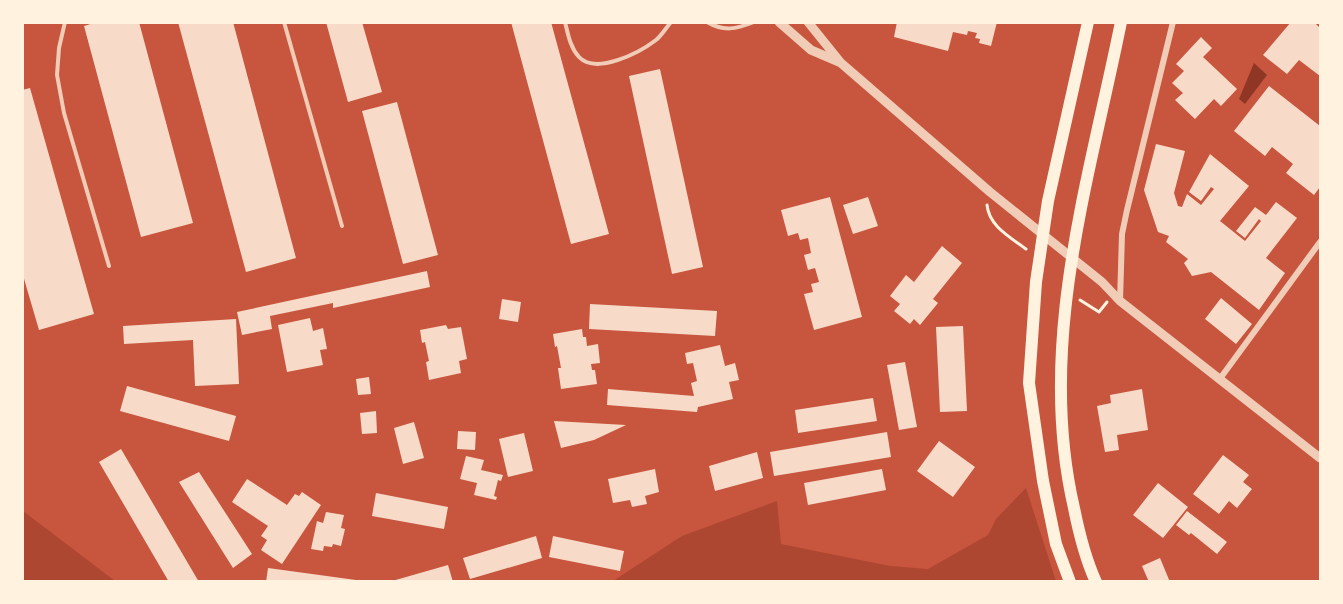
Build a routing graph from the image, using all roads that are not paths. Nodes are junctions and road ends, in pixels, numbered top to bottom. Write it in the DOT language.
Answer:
graph roads {
  1 [pos="64,22"];
  2 [pos="285,22"];
  3 [pos="565,22"];
  4 [pos="671,22"];
  5 [pos="707,22"];
  6 [pos="754,22"];
  7 [pos="779,22"];
  8 [pos="808,22"];
  9 [pos="1088,22"];
  10 [pos="1121,22"];
  11 [pos="1173,22"];
  12 [pos="841,63"];
  13 [pos="342,226"];
  14 [pos="1320,242"];
  15 [pos="109,267"];
  16 [pos="1117,297"];
  17 [pos="1219,380"];
  18 [pos="1320,458"];
  19 [pos="1070,582"];
  20 [pos="1096,582"];
  1 -- 15 [label="lane"];
  2 -- 13 [label="lane"];
  3 -- 4 [label="lane"];
  5 -- 6 [label="lane"];
  7 -- 12 [label="street"];
  8 -- 12 [label="street"];
  9 -- 19 [label="main road"];
  10 -- 20 [label="main road"];
  11 -- 16 [label="street"];
  12 -- 16 [label="street"];
  14 -- 17 [label="street"];
  16 -- 17 [label="street"];
  17 -- 18 [label="street"];
}
